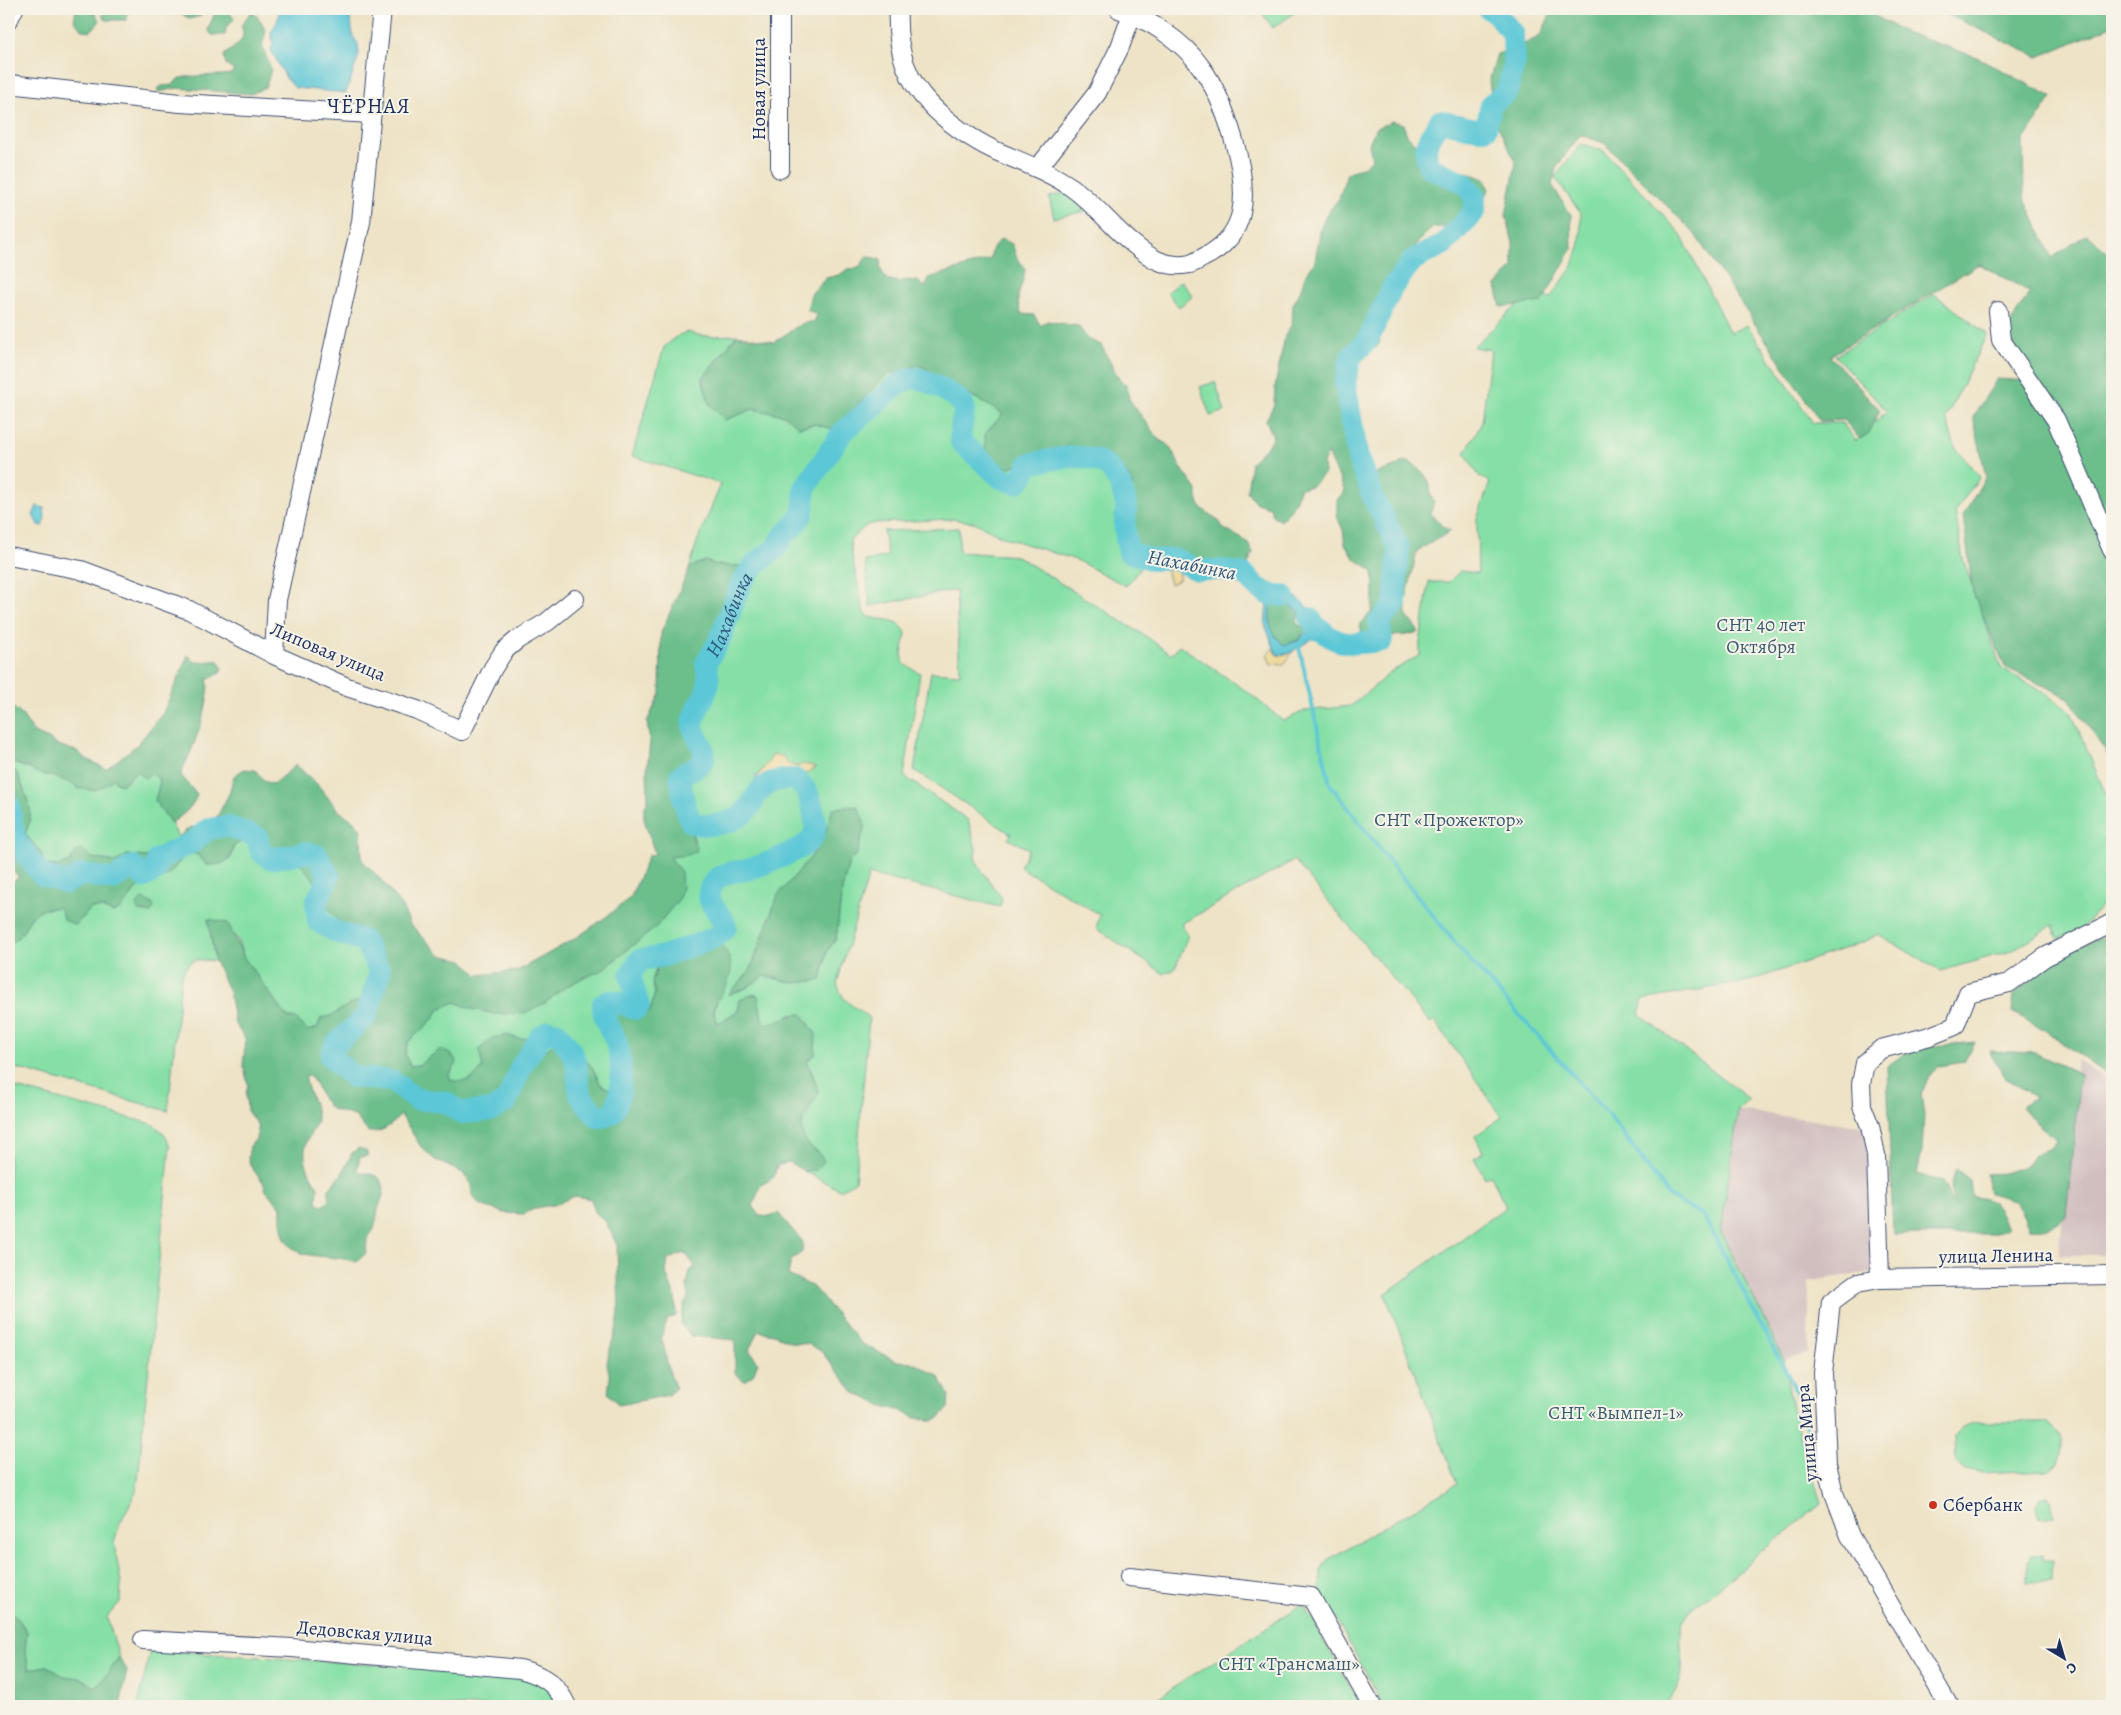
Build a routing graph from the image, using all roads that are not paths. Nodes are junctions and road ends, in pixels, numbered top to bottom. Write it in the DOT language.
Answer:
graph roads {
  1 [pos="14,9"];
  2 [pos="382,9"];
  3 [pos="780,9"];
  4 [pos="898,9"];
  5 [pos="1125,11"];
  6 [pos="9,19"];
  7 [pos="9,84"];
  8 [pos="372,114"];
  9 [pos="1038,168"];
  10 [pos="780,169"];
  11 [pos="1998,311"];
  12 [pos="2112,550"];
  13 [pos="9,556"];
  14 [pos="576,599"];
  15 [pos="274,655"];
  16 [pos="2112,923"];
  17 [pos="2112,1275"];
  18 [pos="1880,1279"];
  19 [pos="1129,1577"];
  20 [pos="143,1640"];
  21 [pos="567,1706"];
  22 [pos="1372,1706"];
  23 [pos="1949,1706"];
  1 -- 6 [label="street"];
  2 -- 8 [label="street"];
  3 -- 10 [label="street, Новая улица"];
  4 -- 9 [label="street"];
  5 -- 9 [label="street"];
  5 -- 9 [label="street"];
  7 -- 8 [label="street"];
  8 -- 15 [label="street"];
  11 -- 12 [label="street"];
  13 -- 15 [label="street, Липовая улица"];
  14 -- 15 [label="street, Липовая улица"];
  16 -- 18 [label="street"];
  17 -- 18 [label="street, улица Ленина"];
  18 -- 23 [label="street, улица Мира"];
  19 -- 22 [label="street"];
  20 -- 21 [label="street, Дедовская улица"];
}
